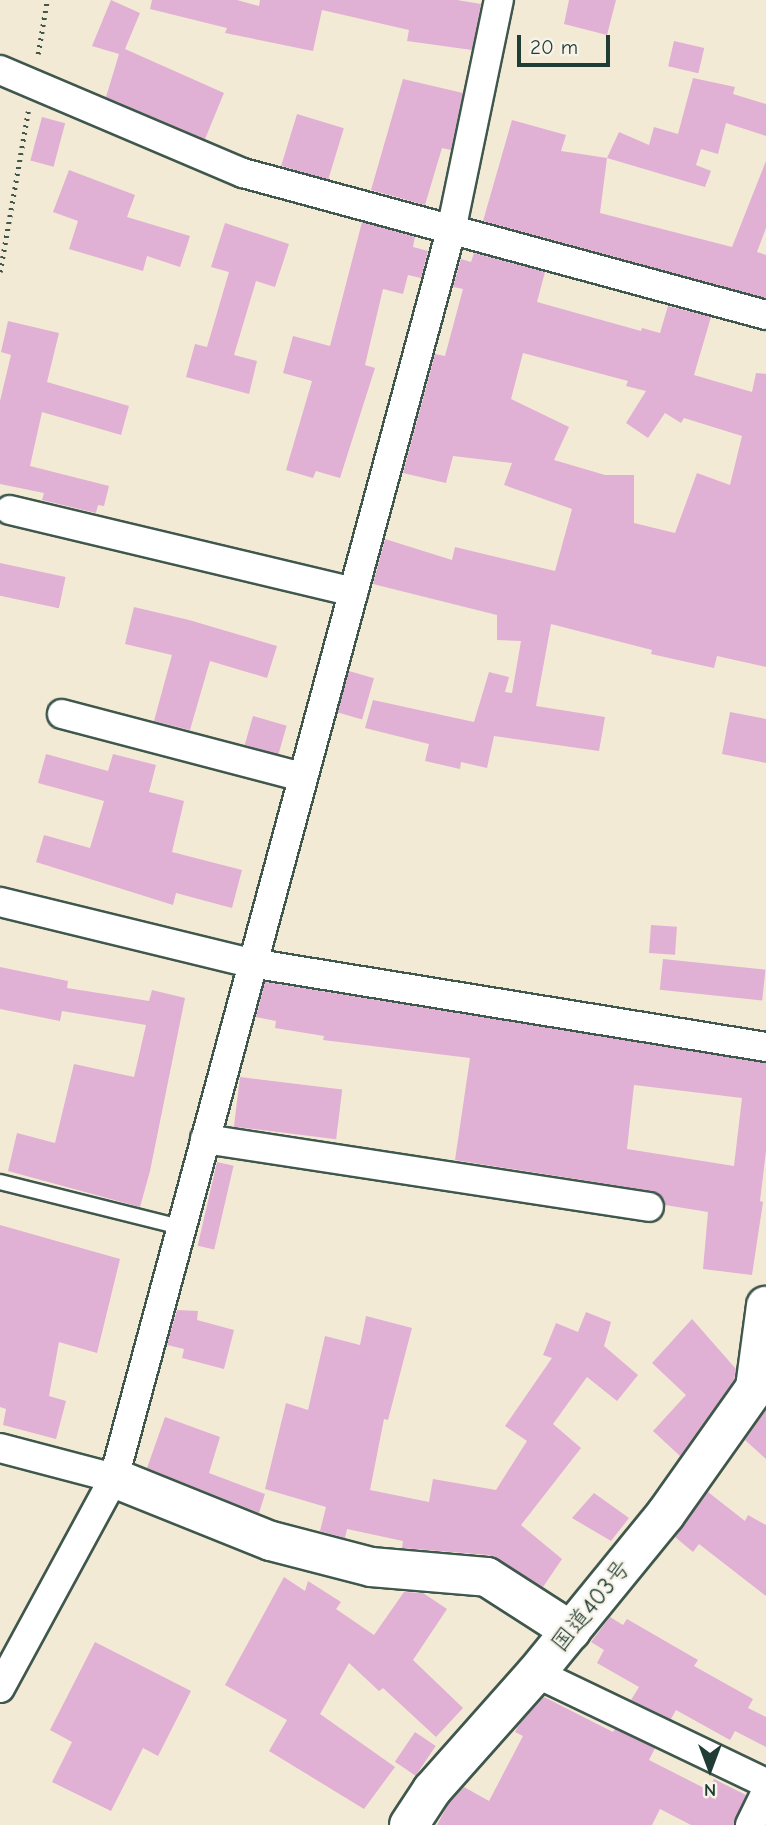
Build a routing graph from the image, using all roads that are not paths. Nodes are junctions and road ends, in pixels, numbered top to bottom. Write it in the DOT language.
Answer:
graph roads {
  1 [pos="499,0"];
  2 [pos="0,70"];
  3 [pos="451,232"];
  4 [pos="766,315"];
  5 [pos="10,510"];
  6 [pos="353,592"];
  7 [pos="62,714"];
  8 [pos="302,777"];
  9 [pos="1,905"];
  10 [pos="251,963"];
  11 [pos="766,1047"];
  12 [pos="205,1139"];
  13 [pos="0,1182"];
  14 [pos="649,1207"];
  15 [pos="181,1227"];
  16 [pos="766,1306"];
  17 [pos="760,1385"];
  18 [pos="0,1448"];
  19 [pos="114,1478"];
  20 [pos="571,1631"];
  21 [pos="536,1673"];
  22 [pos="0,1688"];
  23 [pos="766,1783"];
  24 [pos="766,1792"];
  25 [pos="409,1825"];
  26 [pos="750,1825"];
  1 -- 3 [label="street"];
  2 -- 3 [label="street"];
  3 -- 4 [label="street"];
  3 -- 6 [label="street"];
  5 -- 6 [label="street"];
  6 -- 8 [label="street"];
  7 -- 8 [label="street"];
  8 -- 10 [label="street"];
  9 -- 10 [label="street"];
  10 -- 11 [label="street"];
  10 -- 12 [label="street"];
  12 -- 14 [label="street"];
  12 -- 15 [label="street"];
  13 -- 15 [label="lane"];
  15 -- 19 [label="street"];
  16 -- 17 [label="main road"];
  17 -- 20 [label="main road, 国道403号"];
  18 -- 19 [label="street"];
  19 -- 20 [label="main road"];
  19 -- 22 [label="street"];
  20 -- 21 [label="main road, 国道403号"];
  21 -- 23 [label="street"];
  21 -- 25 [label="main road, 国道403号"];
  24 -- 26 [label="street"];
}
